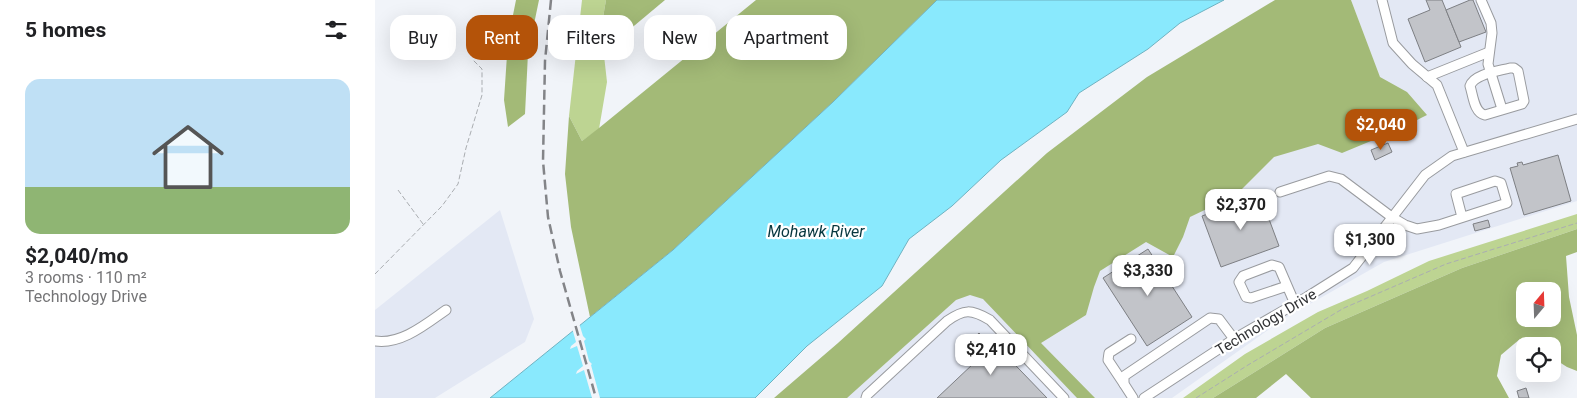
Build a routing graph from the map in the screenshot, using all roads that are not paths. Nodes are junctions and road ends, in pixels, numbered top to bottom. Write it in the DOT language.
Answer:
graph roads {
  1 [pos="1382,0"];
  2 [pos="1481,0"];
  3 [pos="1489,52"];
  4 [pos="1491,73"];
  5 [pos="1427,76"];
  6 [pos="1502,109"];
  7 [pos="1577,119"];
  8 [pos="1464,152"];
  9 [pos="1280,192"];
  10 [pos="1462,217"];
  11 [pos="1393,218"];
  12 [pos="1287,286"];
  13 [pos="1295,304"];
  14 [pos="446,310"];
  15 [pos="1131,339"];
  16 [pos="1234,339"];
  17 [pos="375,342"];
  18 [pos="1124,384"];
  19 [pos="866,398"];
  20 [pos="1064,398"];
  21 [pos="1133,398"];
  22 [pos="1144,398"];
  1 -- 5 [label="street"];
  2 -- 3 [label="street"];
  3 -- 4 [label="street"];
  3 -- 5 [label="street"];
  4 -- 6 [label="street"];
  4 -- 6 [label="street"];
  4 -- 6 [label="street"];
  5 -- 8 [label="street"];
  7 -- 8 [label="street, Technology Drive"];
  8 -- 11 [label="street, Technology Drive"];
  9 -- 11 [label="street"];
  10 -- 10 [label="street"];
  10 -- 11 [label="street"];
  11 -- 13 [label="street, Technology Drive"];
  12 -- 12 [label="street"];
  12 -- 13 [label="street"];
  13 -- 16 [label="street, Technology Drive"];
  14 -- 17 [label="street"];
  15 -- 18 [label="street"];
  16 -- 18 [label="street"];
  16 -- 22 [label="street, Technology Drive"];
  18 -- 21 [label="street"];
  19 -- 20 [label="street"];
}
